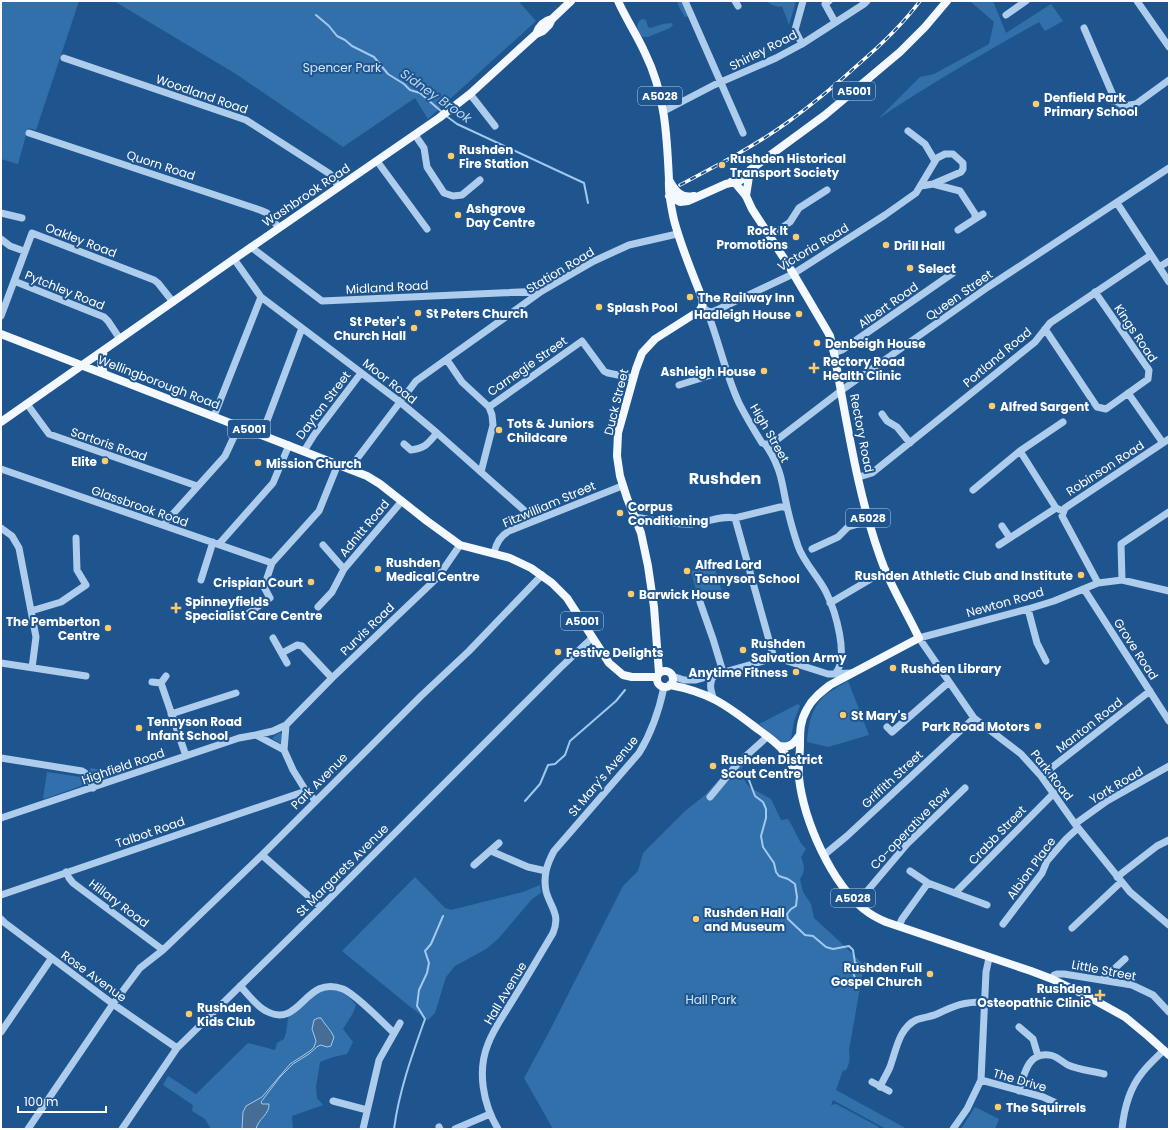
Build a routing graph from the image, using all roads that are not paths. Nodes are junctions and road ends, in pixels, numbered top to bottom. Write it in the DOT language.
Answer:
graph roads {
  1 [pos="571,1"];
  2 [pos="618,1"];
  3 [pos="803,1"];
  4 [pos="829,1"];
  5 [pos="867,1"];
  6 [pos="947,1"];
  7 [pos="1137,1"];
  8 [pos="687,2"];
  9 [pos="1022,2"];
  10 [pos="1006,14"];
  11 [pos="835,22"];
  12 [pos="1084,28"];
  13 [pos="802,44"];
  14 [pos="1169,47"];
  15 [pos="64,58"];
  16 [pos="1169,80"];
  17 [pos="721,83"];
  18 [pos="470,94"];
  19 [pos="664,110"];
  20 [pos="495,126"];
  21 [pos="908,131"];
  22 [pos="29,133"];
  23 [pos="743,133"];
  24 [pos="415,135"];
  25 [pos="377,161"];
  26 [pos="934,161"];
  27 [pos="1169,168"];
  28 [pos="750,170"];
  29 [pos="480,180"];
  30 [pos="669,180"];
  31 [pos="731,182"];
  32 [pos="933,184"];
  33 [pos="921,186"];
  34 [pos="339,187"];
  35 [pos="827,190"];
  36 [pos="669,196"];
  37 [pos="746,196"];
  38 [pos="683,200"];
  39 [pos="1117,203"];
  40 [pos="1,213"];
  41 [pos="983,214"];
  42 [pos="22,218"];
  43 [pos="674,218"];
  44 [pos="975,219"];
  45 [pos="279,228"];
  46 [pos="427,229"];
  47 [pos="958,230"];
  48 [pos="677,234"];
  49 [pos="770,236"];
  50 [pos="1,239"];
  51 [pos="251,247"];
  52 [pos="24,251"];
  53 [pos="1151,255"];
  54 [pos="234,259"];
  55 [pos="1169,261"];
  56 [pos="1159,267"];
  57 [pos="953,273"];
  58 [pos="793,274"];
  59 [pos="14,281"];
  60 [pos="1169,282"];
  61 [pos="542,291"];
  62 [pos="1095,292"];
  63 [pos="261,297"];
  64 [pos="173,302"];
  65 [pos="705,309"];
  66 [pos="1,316"];
  67 [pos="302,328"];
  68 [pos="1045,329"];
  69 [pos="1,334"];
  70 [pos="120,339"];
  71 [pos="104,350"];
  72 [pos="834,353"];
  73 [pos="65,359"];
  74 [pos="447,360"];
  75 [pos="82,365"];
  76 [pos="727,370"];
  77 [pos="361,373"];
  78 [pos="104,374"];
  79 [pos="67,376"];
  80 [pos="633,378"];
  81 [pos="678,385"];
  82 [pos="842,390"];
  83 [pos="1128,393"];
  84 [pos="400,402"];
  85 [pos="27,404"];
  86 [pos="489,407"];
  87 [pos="882,414"];
  88 [pos="214,416"];
  89 [pos="1,422"];
  90 [pos="1064,422"];
  91 [pos="239,426"];
  92 [pos="437,433"];
  93 [pos="262,434"];
  94 [pos="1166,441"];
  95 [pos="910,443"];
  96 [pos="404,444"];
  97 [pos="765,444"];
  98 [pos="289,445"];
  99 [pos="304,451"];
  100 [pos="1020,451"];
  101 [pos="338,464"];
  102 [pos="1,469"];
  103 [pos="350,469"];
  104 [pos="481,472"];
  105 [pos="859,477"];
  106 [pos="197,486"];
  107 [pos="622,486"];
  108 [pos="974,490"];
  109 [pos="402,501"];
  110 [pos="787,509"];
  111 [pos="1060,510"];
  112 [pos="1169,512"];
  113 [pos="635,517"];
  114 [pos="735,518"];
  115 [pos="535,520"];
  116 [pos="869,521"];
  117 [pos="163,525"];
  118 [pos="1002,526"];
  119 [pos="1,528"];
  120 [pos="76,538"];
  121 [pos="1010,538"];
  122 [pos="216,543"];
  123 [pos="324,545"];
  124 [pos="460,545"];
  125 [pos="999,545"];
  126 [pos="812,549"];
  127 [pos="494,553"];
  128 [pos="272,563"];
  129 [pos="344,569"];
  130 [pos="886,570"];
  131 [pos="542,575"];
  132 [pos="201,580"];
  133 [pos="1122,580"];
  134 [pos="1098,583"];
  135 [pos="1084,589"];
  136 [pos="1169,591"];
  137 [pos="700,602"];
  138 [pos="830,603"];
  139 [pos="318,607"];
  140 [pos="1028,610"];
  141 [pos="31,611"];
  142 [pos="246,615"];
  143 [pos="273,638"];
  144 [pos="592,638"];
  145 [pos="919,638"];
  146 [pos="282,653"];
  147 [pos="774,658"];
  148 [pos="1046,661"];
  149 [pos="1,663"];
  150 [pos="288,663"];
  151 [pos="32,668"];
  152 [pos="719,673"];
  153 [pos="853,673"];
  154 [pos="832,674"];
  155 [pos="658,675"];
  156 [pos="86,676"];
  157 [pos="166,676"];
  158 [pos="672,676"];
  159 [pos="332,678"];
  160 [pos="152,682"];
  161 [pos="950,682"];
  162 [pos="161,683"];
  163 [pos="667,686"];
  164 [pos="830,686"];
  165 [pos="1150,691"];
  166 [pos="236,693"];
  167 [pos="713,697"];
  168 [pos="172,714"];
  169 [pos="1168,716"];
  170 [pos="974,718"];
  171 [pos="286,725"];
  172 [pos="887,726"];
  173 [pos="256,734"];
  174 [pos="799,736"];
  175 [pos="767,737"];
  176 [pos="779,746"];
  177 [pos="284,750"];
  178 [pos="186,756"];
  179 [pos="1,758"];
  180 [pos="1169,766"];
  181 [pos="1041,776"];
  182 [pos="799,777"];
  183 [pos="93,788"];
  184 [pos="965,788"];
  185 [pos="306,791"];
  186 [pos="1054,793"];
  187 [pos="710,798"];
  188 [pos="315,800"];
  189 [pos="1,818"];
  190 [pos="1076,826"];
  191 [pos="1169,840"];
  192 [pos="499,843"];
  193 [pos="491,851"];
  194 [pos="262,854"];
  195 [pos="824,855"];
  196 [pos="474,865"];
  197 [pos="546,871"];
  198 [pos="910,871"];
  199 [pos="66,872"];
  200 [pos="1119,880"];
  201 [pos="928,883"];
  202 [pos="956,893"];
  203 [pos="1,895"];
  204 [pos="857,903"];
  205 [pos="988,905"];
  206 [pos="321,907"];
  207 [pos="1,918"];
  208 [pos="1003,924"];
  209 [pos="1169,925"];
  210 [pos="899,926"];
  211 [pos="1072,928"];
  212 [pos="163,950"];
  213 [pos="989,958"];
  214 [pos="51,959"];
  215 [pos="1125,959"];
  216 [pos="1052,979"];
  217 [pos="1102,980"];
  218 [pos="240,986"];
  219 [pos="984,1002"];
  220 [pos="113,1004"];
  221 [pos="1169,1012"];
  222 [pos="400,1023"];
  223 [pos="1019,1027"];
  224 [pos="1,1032"];
  225 [pos="394,1033"];
  226 [pos="177,1048"];
  227 [pos="1166,1053"];
  228 [pos="1038,1056"];
  229 [pos="1104,1074"];
  230 [pos="981,1080"];
  231 [pos="872,1082"];
  232 [pos="880,1086"];
  233 [pos="888,1091"];
  234 [pos="1019,1091"];
  235 [pos="333,1101"];
  236 [pos="1054,1102"];
  237 [pos="367,1110"];
  238 [pos="490,1114"];
  239 [pos="28,1129"];
  240 [pos="122,1129"];
  241 [pos="363,1129"];
  242 [pos="455,1129"];
  243 [pos="498,1129"];
  244 [pos="953,1129"];
  245 [pos="1122,1129"];
  1 -- 18 [label="main road, Washbrook Road"];
  2 -- 19 [label="main road, A5028"];
  3 -- 13 [label="street"];
  4 -- 11 [label="street"];
  5 -- 11 [label="street, Shirley Road"];
  6 -- 28 [label="main road, A5001"];
  7 -- 14 [label="street"];
  8 -- 17 [label="street"];
  9 -- 10 [label="street"];
  11 -- 13 [label="street, Shirley Road"];
  12 -- 16 [label="street"];
  13 -- 17 [label="street, Shirley Road"];
  15 -- 34 [label="street, Woodland Road"];
  17 -- 19 [label="street, Shirley Road"];
  17 -- 23 [label="street"];
  18 -- 20 [label="street"];
  18 -- 24 [label="main road, Washbrook Road"];
  19 -- 30 [label="main road, A5028"];
  21 -- 26 [label="street"];
  22 -- 45 [label="street, Quorn Road"];
  24 -- 25 [label="main road, Washbrook Road"];
  24 -- 29 [label="street"];
  25 -- 34 [label="main road, Washbrook Road"];
  25 -- 46 [label="street"];
  26 -- 32 [label="street"];
  26 -- 33 [label="street, Victoria Road"];
  27 -- 39 [label="street, Queen Street"];
  28 -- 31 [label="main road, A5001"];
  28 -- 37 [label="main road"];
  30 -- 36 [label="main road, High Street / A5028"];
  30 -- 38 [label="main road"];
  31 -- 37 [label="main road, Rectory Road / A5028"];
  31 -- 38 [label="main road"];
  32 -- 33 [label="street"];
  32 -- 44 [label="street"];
  33 -- 58 [label="street, Victoria Road"];
  34 -- 45 [label="main road, Washbrook Road"];
  35 -- 49 [label="street"];
  36 -- 38 [label="main road"];
  36 -- 43 [label="main road, High Street / A5028"];
  37 -- 49 [label="main road, Rectory Road / A5028"];
  38 -- 43 [label="main road"];
  39 -- 53 [label="street"];
  39 -- 82 [label="street, Queen Street"];
  40 -- 42 [label="street"];
  41 -- 44 [label="street"];
  43 -- 48 [label="main road, High Street / A5028"];
  44 -- 47 [label="street"];
  45 -- 51 [label="main road, Washbrook Road"];
  48 -- 61 [label="street, Station Road"];
  48 -- 65 [label="main road, High Street / A5028"];
  49 -- 58 [label="main road, Rectory Road / A5028"];
  50 -- 52 [label="street"];
  51 -- 54 [label="main road, Washbrook Road"];
  51 -- 61 [label="street, Midland Road"];
  52 -- 59 [label="street, Oakley Road"];
  52 -- 64 [label="street, Oakley Road"];
  53 -- 56 [label="street"];
  53 -- 62 [label="street, Portland Road"];
  54 -- 63 [label="street, Moor Road"];
  54 -- 64 [label="main road, Washbrook Road"];
  55 -- 56 [label="street"];
  56 -- 60 [label="street"];
  57 -- 72 [label="street, Albert Road"];
  58 -- 65 [label="street, Victoria Road"];
  58 -- 72 [label="main road, Rectory Road / A5028"];
  59 -- 66 [label="street, Oakley Road"];
  59 -- 70 [label="street, Pytchley Road"];
  61 -- 74 [label="street, Station Road"];
  62 -- 68 [label="street, Portland Road"];
  62 -- 83 [label="street, Kings Road"];
  63 -- 67 [label="street, Moor Road"];
  63 -- 88 [label="street"];
  64 -- 70 [label="main road, Washbrook Road"];
  65 -- 76 [label="street, High Street"];
  65 -- 80 [label="main road, Duck Street"];
  67 -- 77 [label="street, Moor Road"];
  67 -- 93 [label="street"];
  68 -- 83 [label="street, Kings Road"];
  68 -- 95 [label="street, Portland Road"];
  69 -- 73 [label="main road, Wellingborough Road / A5001"];
  70 -- 71 [label="main road, Washbrook Road"];
  71 -- 75 [label="main road, Washbrook Road"];
  71 -- 78 [label="main road"];
  72 -- 82 [label="main road, Rectory Road / A5028"];
  73 -- 75 [label="main road, Wellingborough Road / A5001"];
  73 -- 79 [label="main road"];
  74 -- 84 [label="street, Station Road"];
  74 -- 86 [label="street"];
  75 -- 78 [label="main road, Wellingborough Road / A5001"];
  75 -- 79 [label="main road, Washbrook Road"];
  76 -- 81 [label="street"];
  76 -- 97 [label="street, High Street"];
  77 -- 84 [label="street, Moor Road"];
  77 -- 99 [label="street, Dayton Street"];
  78 -- 88 [label="main road, Wellingborough Road / A5001"];
  79 -- 85 [label="main road, Washbrook Road"];
  80 -- 86 [label="street, Carnegie Street"];
  80 -- 107 [label="main road, Duck Street"];
  82 -- 97 [label="street, Queen Street"];
  82 -- 105 [label="main road, Rectory Road / A5028"];
  83 -- 94 [label="street"];
  84 -- 92 [label="street, Moor Road"];
  84 -- 103 [label="street, Station Road"];
  85 -- 89 [label="main road, Washbrook Road"];
  85 -- 106 [label="street, Sartoris Road"];
  86 -- 104 [label="street"];
  87 -- 95 [label="street"];
  88 -- 91 [label="main road, Wellingborough Road / A5001"];
  90 -- 100 [label="street"];
  91 -- 93 [label="main road, Wellingborough Road / A5001"];
  91 -- 106 [label="street"];
  92 -- 96 [label="street"];
  92 -- 104 [label="street, Moor Road"];
  93 -- 98 [label="main road, Wellingborough Road / A5001"];
  94 -- 111 [label="street, Robinson Road"];
  95 -- 105 [label="street, Portland Road"];
  97 -- 110 [label="street, High Street"];
  98 -- 99 [label="main road, Wellingborough Road / A5001"];
  98 -- 122 [label="street"];
  99 -- 101 [label="main road, Wellingborough Road / A5001"];
  100 -- 108 [label="street"];
  100 -- 111 [label="street"];
  101 -- 103 [label="main road, Wellingborough Road / A5001"];
  101 -- 128 [label="street"];
  102 -- 117 [label="street, Glassbrook Road"];
  103 -- 109 [label="main road, Wellingborough Road / A5001"];
  104 -- 115 [label="street, Moor Road"];
  105 -- 116 [label="main road, Rectory Road / A5028"];
  106 -- 117 [label="street"];
  107 -- 113 [label="main road, Duck Street"];
  107 -- 115 [label="street, Fitzwilliam Street"];
  109 -- 124 [label="main road, Wellingborough Road / A5001"];
  109 -- 129 [label="street, Adnitt Road"];
  110 -- 114 [label="street"];
  110 -- 138 [label="street, High Street"];
  111 -- 121 [label="street"];
  111 -- 134 [label="street, Robinson Road"];
  112 -- 133 [label="street"];
  113 -- 114 [label="street"];
  113 -- 155 [label="main road, Duck Street"];
  114 -- 147 [label="street"];
  115 -- 127 [label="street, Fitzwilliam Street"];
  116 -- 126 [label="street"];
  116 -- 130 [label="main road, Rectory Road / A5028"];
  117 -- 122 [label="street, Glassbrook Road"];
  118 -- 121 [label="street"];
  119 -- 141 [label="street"];
  120 -- 141 [label="street"];
  121 -- 125 [label="street"];
  122 -- 128 [label="street, Glassbrook Road"];
  122 -- 132 [label="street"];
  123 -- 129 [label="street, Adnitt Road"];
  124 -- 127 [label="main road, Wellingborough Road / A5001"];
  124 -- 159 [label="street, Purvis Road"];
  127 -- 131 [label="main road, Wellingborough Road / A5001"];
  128 -- 142 [label="street"];
  129 -- 139 [label="street, Adnitt Road"];
  130 -- 138 [label="street"];
  130 -- 145 [label="main road, Rectory Road / A5028"];
  131 -- 144 [label="main road, Wellingborough Road / A5001"];
  131 -- 188 [label="street, Park Avenue"];
  133 -- 134 [label="street, Newton Road"];
  133 -- 136 [label="street, Newton Road"];
  134 -- 135 [label="street, Newton Road"];
  135 -- 140 [label="street, Newton Road"];
  135 -- 165 [label="street, Grove Road"];
  137 -- 152 [label="street"];
  138 -- 154 [label="street, High Street"];
  140 -- 145 [label="street, Newton Road"];
  140 -- 148 [label="street"];
  141 -- 151 [label="street"];
  143 -- 146 [label="street"];
  144 -- 155 [label="main road, Wellingborough Road / A5001"];
  144 -- 206 [label="street, St Margarets Avenue"];
  145 -- 153 [label="main road, Newton Road / A5028"];
  145 -- 161 [label="street, Park Road"];
  146 -- 150 [label="street"];
  146 -- 159 [label="street"];
  147 -- 152 [label="street"];
  147 -- 154 [label="street"];
  149 -- 151 [label="street"];
  151 -- 156 [label="street"];
  152 -- 158 [label="street"];
  152 -- 167 [label="street"];
  153 -- 154 [label="street"];
  153 -- 164 [label="main road, A5028"];
  154 -- 164 [label="street"];
  155 -- 158 [label="main road"];
  155 -- 163 [label="main road"];
  157 -- 162 [label="street"];
  158 -- 163 [label="main road"];
  159 -- 171 [label="street, Purvis Road"];
  160 -- 162 [label="street"];
  161 -- 170 [label="street, Park Road"];
  161 -- 172 [label="street"];
  162 -- 168 [label="street"];
  163 -- 167 [label="main road, A5028"];
  163 -- 197 [label="street, St Mary's Avenue"];
  164 -- 174 [label="main road, A5028"];
  165 -- 169 [label="street, Grove Road"];
  165 -- 181 [label="street, Manton Road"];
  166 -- 168 [label="street"];
  167 -- 175 [label="main road, A5028"];
  168 -- 178 [label="street"];
  170 -- 181 [label="street, Park Road"];
  170 -- 195 [label="street, Griffith Street"];
  171 -- 173 [label="street, Purvis Road"];
  171 -- 177 [label="street"];
  173 -- 177 [label="street"];
  173 -- 178 [label="street, Highfield Road"];
  174 -- 176 [label="main road"];
  174 -- 182 [label="main road, A5028"];
  175 -- 176 [label="main road, A5028"];
  175 -- 187 [label="street"];
  176 -- 182 [label="main road, A5028"];
  177 -- 185 [label="street"];
  178 -- 183 [label="street, Highfield Road"];
  179 -- 183 [label="street"];
  180 -- 190 [label="street, York Road"];
  181 -- 186 [label="street, Park Road"];
  182 -- 195 [label="main road, A5028"];
  183 -- 189 [label="street, Highfield Road"];
  184 -- 204 [label="street, Co-operative Row"];
  185 -- 188 [label="street"];
  185 -- 199 [label="street, Talbot Road"];
  186 -- 190 [label="street, Park Road"];
  186 -- 202 [label="street, Crabb Street"];
  188 -- 194 [label="street, Park Avenue"];
  190 -- 200 [label="street, Park Road"];
  190 -- 208 [label="street, Albion Place"];
  191 -- 200 [label="street"];
  192 -- 193 [label="street"];
  193 -- 196 [label="street"];
  193 -- 197 [label="street"];
  194 -- 206 [label="street"];
  194 -- 212 [label="street, Park Avenue"];
  195 -- 204 [label="main road, A5028"];
  197 -- 238 [label="street, Hall Avenue"];
  198 -- 201 [label="street"];
  199 -- 203 [label="street, Talbot Road"];
  199 -- 212 [label="street, Hillary Road"];
  200 -- 209 [label="street, Park Road"];
  200 -- 211 [label="street"];
  201 -- 202 [label="street"];
  201 -- 210 [label="street"];
  202 -- 205 [label="street"];
  204 -- 210 [label="main road, A5028"];
  206 -- 218 [label="street, St Margarets Avenue"];
  207 -- 214 [label="street, Rose Avenue"];
  210 -- 213 [label="main road, A5028"];
  212 -- 220 [label="street, Park Avenue"];
  213 -- 216 [label="main road, A5028"];
  213 -- 219 [label="street"];
  214 -- 220 [label="street, Rose Avenue"];
  214 -- 224 [label="street"];
  215 -- 217 [label="street"];
  216 -- 217 [label="street, Little Street"];
  216 -- 227 [label="main road, A5028"];
  217 -- 221 [label="street, Little Street"];
  218 -- 225 [label="street"];
  218 -- 226 [label="street, St Margarets Avenue"];
  219 -- 230 [label="street"];
  219 -- 232 [label="street"];
  220 -- 226 [label="street, Rose Avenue"];
  220 -- 239 [label="street, Park Avenue"];
  222 -- 225 [label="street"];
  223 -- 228 [label="street"];
  225 -- 237 [label="street"];
  226 -- 240 [label="street, St Margarets Avenue"];
  227 -- 245 [label="street"];
  228 -- 229 [label="street"];
  228 -- 234 [label="street"];
  230 -- 234 [label="street, The Drive"];
  230 -- 244 [label="street"];
  231 -- 232 [label="street"];
  232 -- 233 [label="street"];
  234 -- 236 [label="street, The Drive"];
  235 -- 237 [label="street"];
  237 -- 241 [label="street"];
  238 -- 242 [label="street"];
  238 -- 243 [label="street, Hall Avenue"];
}
